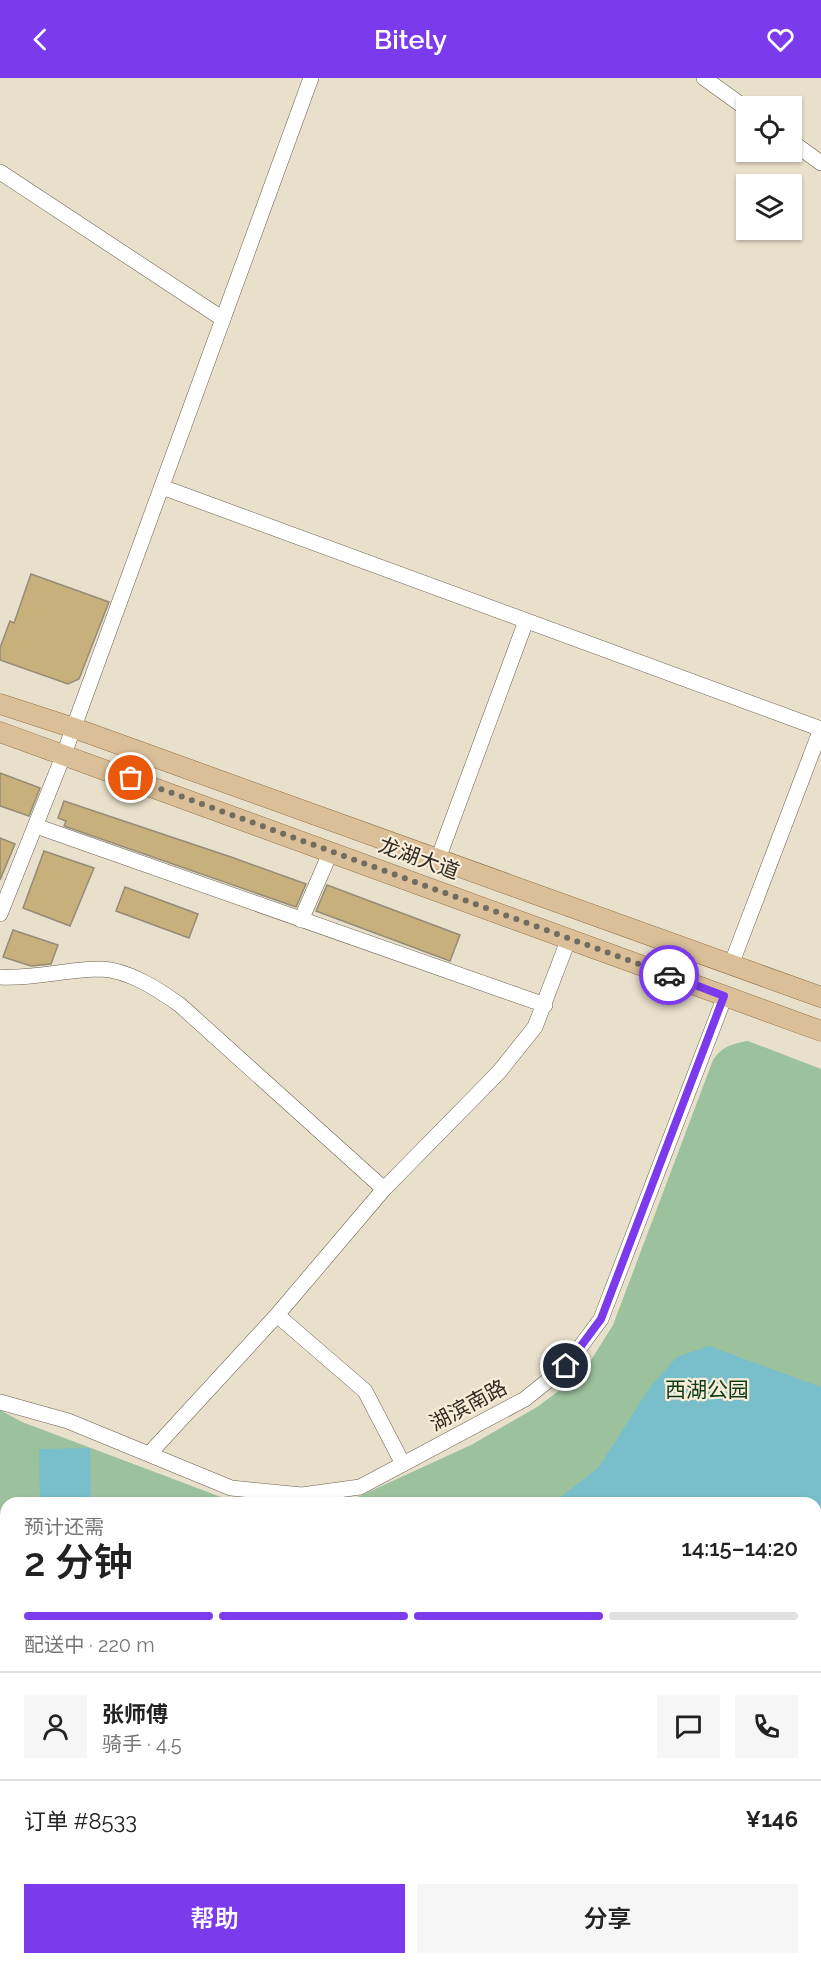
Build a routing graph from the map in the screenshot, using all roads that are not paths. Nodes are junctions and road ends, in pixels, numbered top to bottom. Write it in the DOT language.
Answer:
graph roads {
  1 [pos="311,78"];
  2 [pos="704,78"];
  3 [pos="736,101"];
  4 [pos="802,149"];
  5 [pos="821,163"];
  6 [pos="0,172"];
  7 [pos="223,320"];
  8 [pos="162,487"];
  9 [pos="526,621"];
  10 [pos="0,704"];
  11 [pos="74,728"];
  12 [pos="821,729"];
  13 [pos="0,732"];
  14 [pos="64,754"];
  15 [pos="36,826"];
  16 [pos="330,851"];
  17 [pos="438,859"];
  18 [pos="0,914"];
  19 [pos="301,920"];
  20 [pos="569,938"];
  21 [pos="731,965"];
  22 [pos="0,976"];
  23 [pos="724,996"];
  24 [pos="821,997"];
  25 [pos="545,1005"];
  26 [pos="821,1031"];
  27 [pos="384,1189"];
  28 [pos="277,1315"];
  29 [pos="0,1402"];
  30 [pos="150,1453"];
  31 [pos="403,1464"];
  1 -- 7 [label="street"];
  2 -- 3 [label="street"];
  4 -- 5 [label="street"];
  6 -- 7 [label="street"];
  7 -- 8 [label="street"];
  8 -- 9 [label="street"];
  8 -- 11 [label="street"];
  9 -- 12 [label="street"];
  9 -- 17 [label="street"];
  10 -- 11 [label="main road, 龙湖大道"];
  11 -- 14 [label="street"];
  11 -- 17 [label="main road, 龙湖大道"];
  12 -- 21 [label="street"];
  13 -- 14 [label="main road, 龙湖大道"];
  14 -- 15 [label="street"];
  14 -- 16 [label="main road, 龙湖大道"];
  15 -- 18 [label="street"];
  15 -- 19 [label="street"];
  16 -- 19 [label="street"];
  16 -- 20 [label="main road, 龙湖大道"];
  17 -- 21 [label="main road, 龙湖大道"];
  19 -- 25 [label="street"];
  20 -- 23 [label="main road, 龙湖大道"];
  20 -- 25 [label="street"];
  21 -- 24 [label="main road, 龙湖大道"];
  22 -- 27 [label="street"];
  23 -- 26 [label="main road, 龙湖大道"];
  23 -- 31 [label="street, 湖滨南路"];
  25 -- 27 [label="street"];
  27 -- 28 [label="street"];
  28 -- 30 [label="street"];
  28 -- 31 [label="street"];
  29 -- 30 [label="street, 湖滨南路"];
  30 -- 31 [label="street, 湖滨南路"];
}
